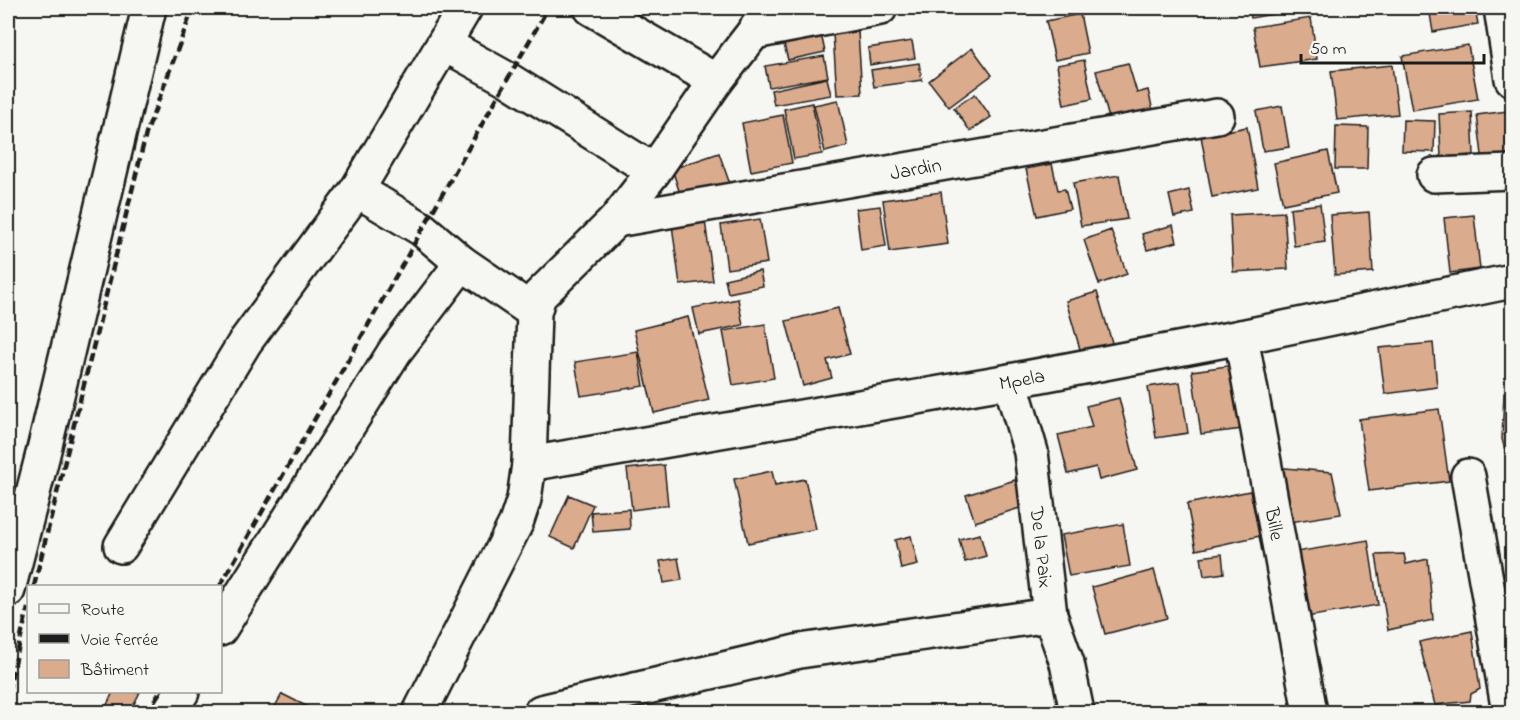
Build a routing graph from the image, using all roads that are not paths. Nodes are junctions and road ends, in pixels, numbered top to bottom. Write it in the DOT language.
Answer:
graph roads {
  1 [pos="149,8"];
  2 [pos="465,8"];
  3 [pos="591,8"];
  4 [pos="880,8"];
  5 [pos="1501,8"];
  6 [pos="762,20"];
  7 [pos="444,44"];
  8 [pos="1512,79"];
  9 [pos="716,81"];
  10 [pos="1217,116"];
  11 [pos="654,171"];
  12 [pos="1512,172"];
  13 [pos="1434,176"];
  14 [pos="357,190"];
  15 [pos="616,220"];
  16 [pos="462,263"];
  17 [pos="1512,281"];
  18 [pos="534,312"];
  19 [pos="1241,337"];
  20 [pos="1010,381"];
  21 [pos="528,464"];
  22 [pos="1468,476"];
  23 [pos="121,546"];
  24 [pos="8,590"];
  25 [pos="1050,615"];
  26 [pos="222,626"];
  27 [pos="181,693"];
  28 [pos="170,712"];
  29 [pos="420,712"];
  30 [pos="541,712"];
  31 [pos="1077,712"];
  32 [pos="1310,712"];
  33 [pos="1509,712"];
  1 -- 24 [label="street"];
  2 -- 7 [label="street"];
  3 -- 9 [label="street"];
  4 -- 6 [label="street"];
  5 -- 8 [label="street"];
  6 -- 9 [label="street"];
  7 -- 11 [label="street"];
  7 -- 14 [label="street"];
  9 -- 11 [label="street"];
  10 -- 15 [label="street, Jardin"];
  11 -- 15 [label="street"];
  12 -- 13 [label="street"];
  14 -- 16 [label="street"];
  14 -- 23 [label="street"];
  15 -- 18 [label="street"];
  16 -- 18 [label="street"];
  16 -- 26 [label="street"];
  17 -- 19 [label="street, Mpela"];
  18 -- 21 [label="street"];
  19 -- 20 [label="street, Mpela"];
  19 -- 32 [label="street, Bille"];
  20 -- 21 [label="street, Mpela"];
  20 -- 25 [label="street, De la Paix"];
  21 -- 29 [label="street"];
  22 -- 33 [label="street"];
  25 -- 30 [label="street"];
  25 -- 31 [label="street, De la Paix"];
  27 -- 28 [label="street"];
}
